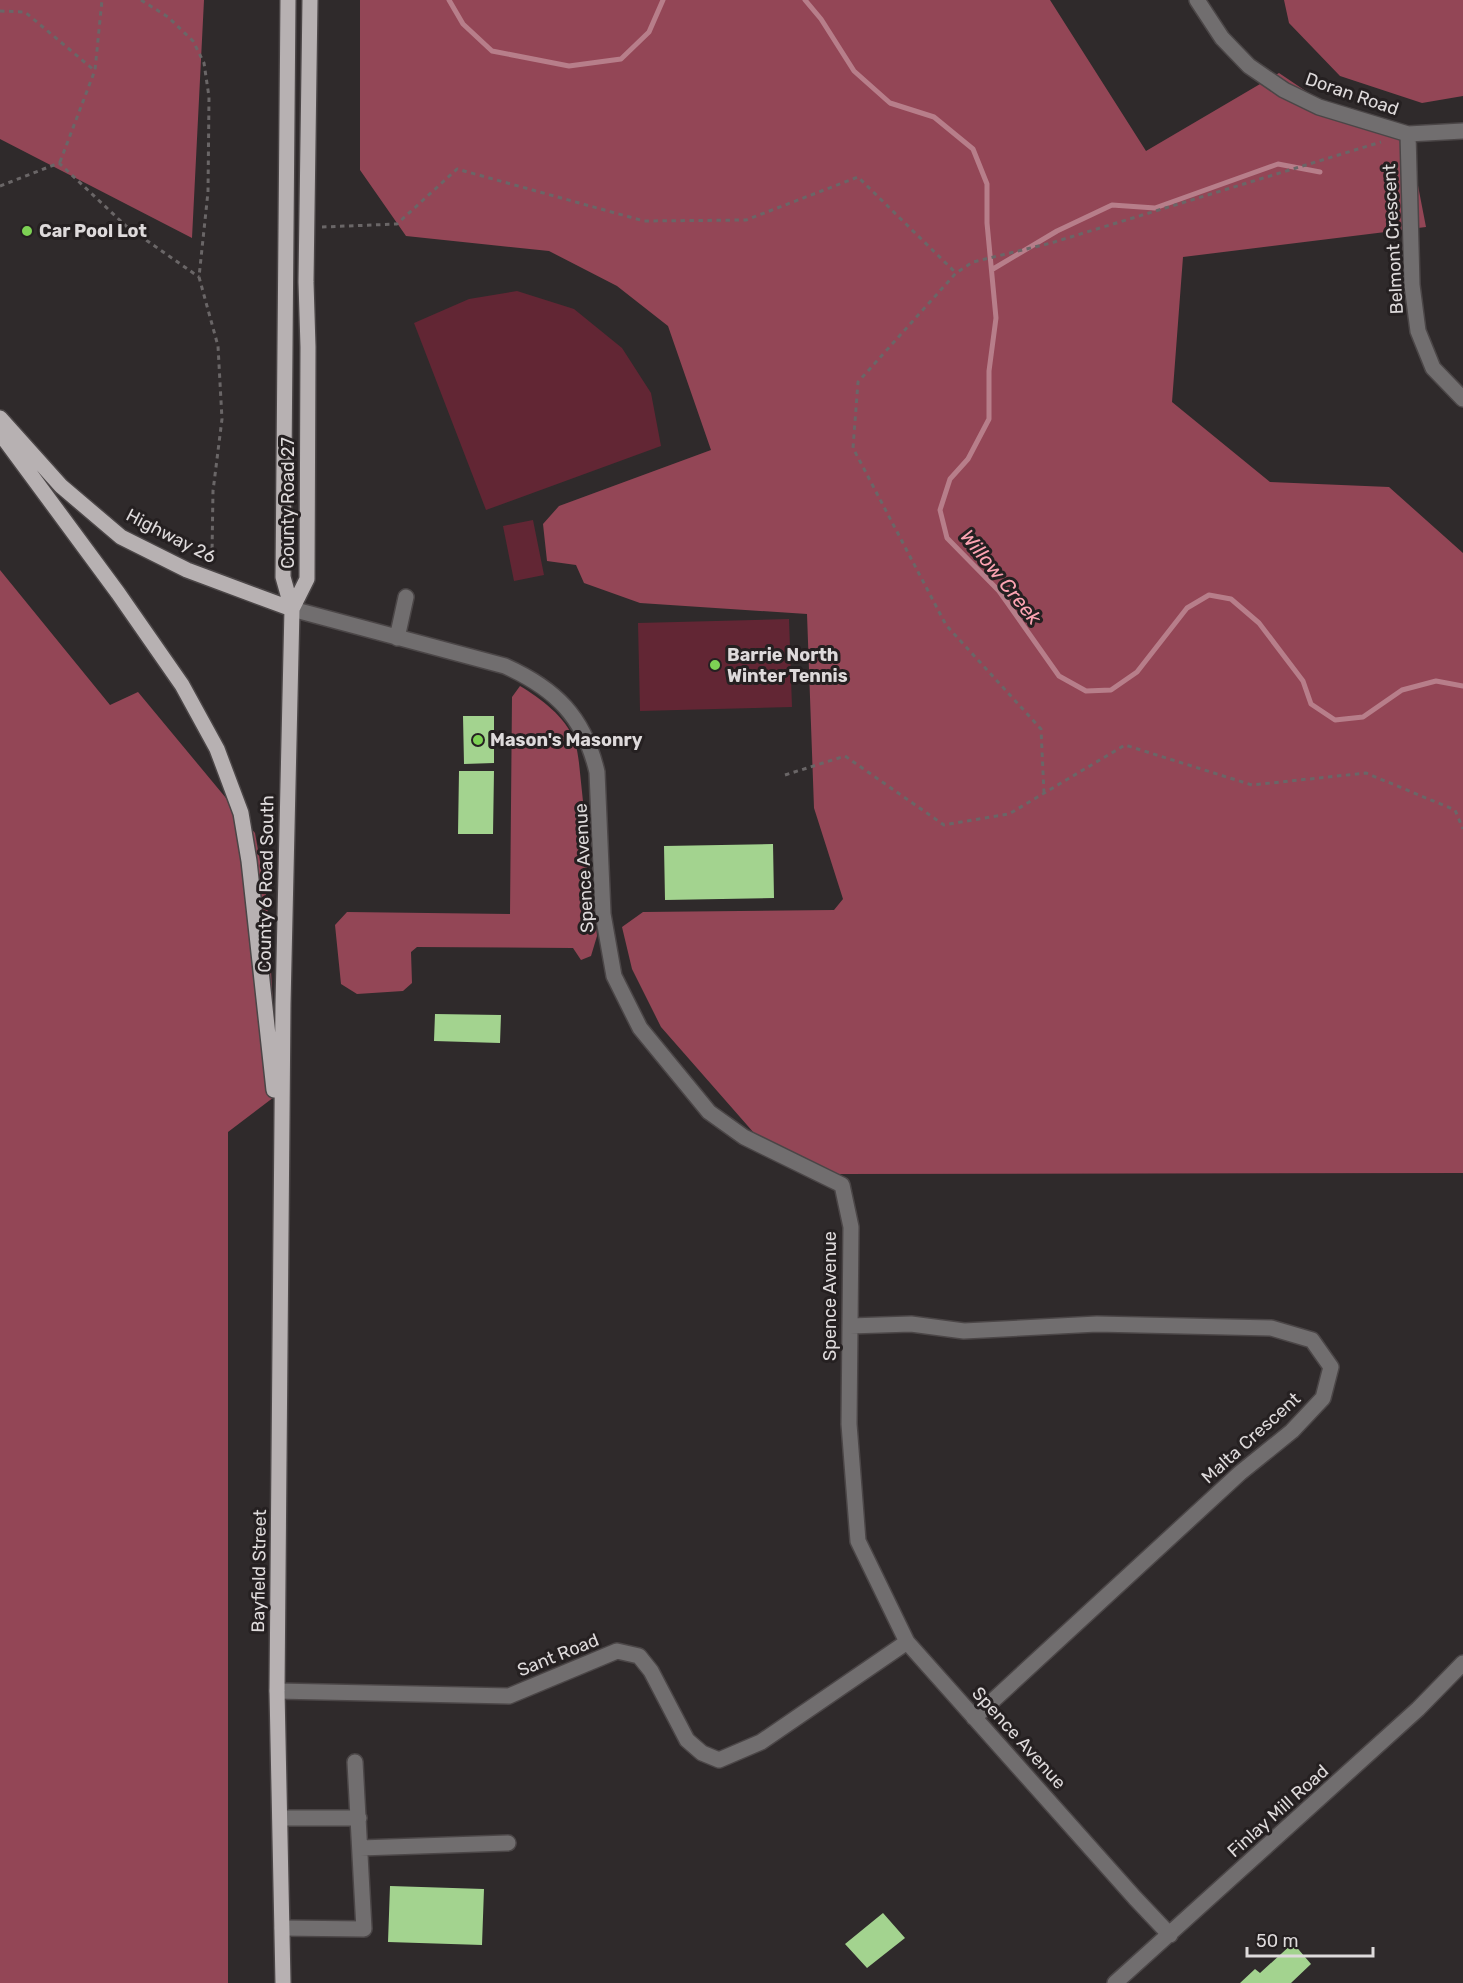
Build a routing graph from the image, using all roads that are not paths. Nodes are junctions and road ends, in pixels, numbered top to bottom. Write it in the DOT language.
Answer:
graph roads {
  1 [pos="288,0"];
  2 [pos="310,0"];
  3 [pos="1197,0"];
  4 [pos="1463,131"];
  5 [pos="1408,134"];
  6 [pos="1463,399"];
  7 [pos="0,418"];
  8 [pos="0,433"];
  9 [pos="406,597"];
  10 [pos="292,609"];
  11 [pos="397,638"];
  12 [pos="282,1160"];
  13 [pos="850,1326"];
  14 [pos="907,1642"];
  15 [pos="1463,1663"];
  16 [pos="277,1691"];
  17 [pos="974,1718"];
  18 [pos="355,1762"];
  19 [pos="280,1818"];
  20 [pos="359,1818"];
  21 [pos="508,1843"];
  22 [pos="360,1848"];
  23 [pos="282,1928"];
  24 [pos="1170,1935"];
  25 [pos="283,1983"];
  26 [pos="1115,1983"];
  1 -- 10 [label="main road, County Road 27"];
  2 -- 10 [label="main road, County Road 27"];
  3 -- 5 [label="street, Doran Road"];
  4 -- 5 [label="street, Doran Road"];
  5 -- 6 [label="street, Belmont Crescent"];
  7 -- 10 [label="main road, Highway 26"];
  8 -- 12 [label="main road"];
  9 -- 11 [label="street"];
  10 -- 11 [label="street, Spence Avenue"];
  10 -- 12 [label="main road, County 6 Road South"];
  11 -- 13 [label="street, Spence Avenue"];
  12 -- 16 [label="main road, Bayfield Street"];
  13 -- 14 [label="street, Spence Avenue"];
  13 -- 17 [label="street, Malta Crescent"];
  14 -- 16 [label="street, Sant Road"];
  14 -- 17 [label="street, Spence Avenue"];
  15 -- 24 [label="street, Finlay Mill Road"];
  16 -- 19 [label="main road, Bayfield Street"];
  17 -- 24 [label="street, Spence Avenue"];
  18 -- 20 [label="street"];
  19 -- 20 [label="street"];
  19 -- 23 [label="main road, Bayfield Street"];
  20 -- 22 [label="street"];
  21 -- 22 [label="street"];
  22 -- 23 [label="street"];
  23 -- 25 [label="main road, Bayfield Street"];
  24 -- 26 [label="street, Finlay Mill Road"];
}
